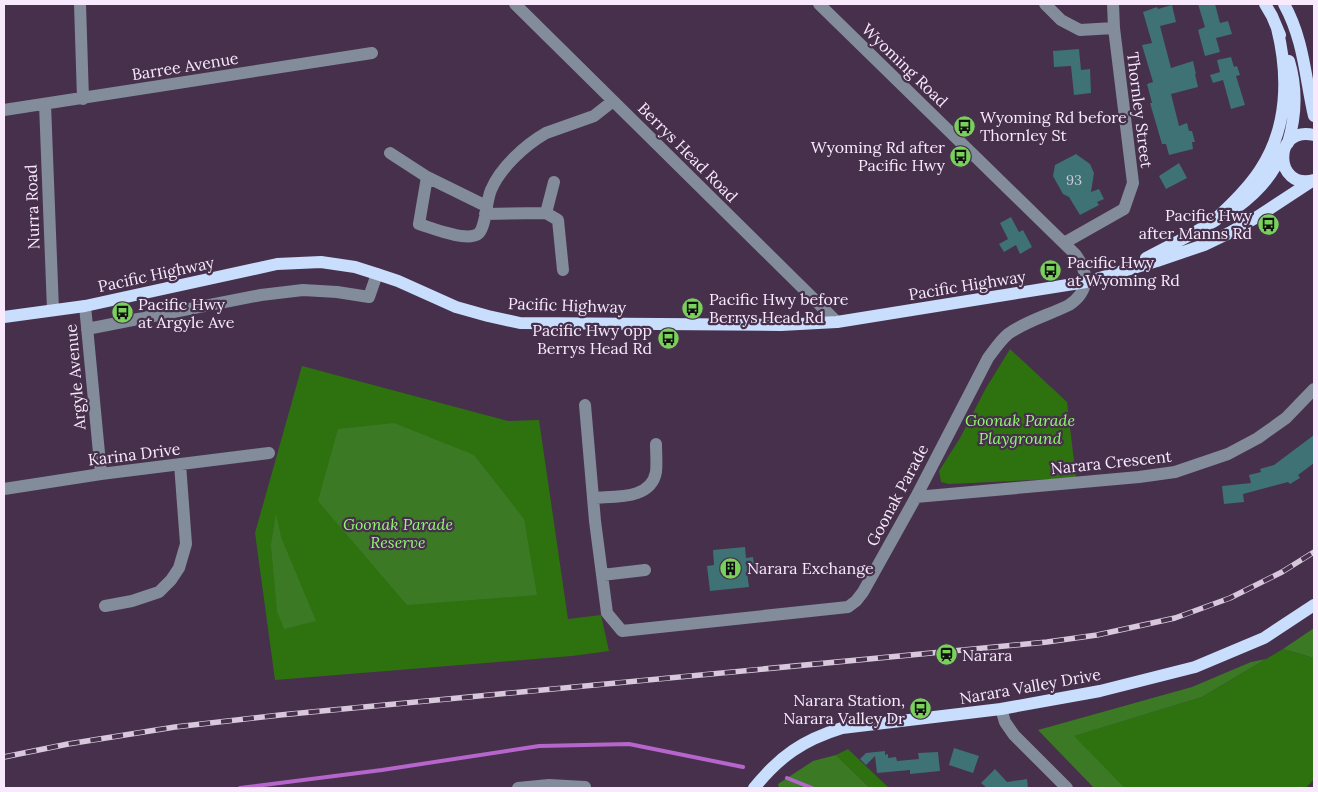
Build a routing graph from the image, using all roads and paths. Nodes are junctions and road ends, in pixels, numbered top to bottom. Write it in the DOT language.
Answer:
graph roads {
  1 [pos="80,4"];
  2 [pos="515,4"];
  3 [pos="819,4"];
  4 [pos="1045,4"];
  5 [pos="1113,4"];
  6 [pos="1265,4"];
  7 [pos="1284,4"];
  8 [pos="1114,28"];
  9 [pos="1277,28"];
  10 [pos="372,52"];
  11 [pos="84,99"];
  12 [pos="613,101"];
  13 [pos="44,104"];
  14 [pos="4,110"];
  15 [pos="1314,116"];
  16 [pos="1314,135"];
  17 [pos="1285,147"];
  18 [pos="390,153"];
  19 [pos="427,178"];
  20 [pos="1313,180"];
  21 [pos="554,182"];
  22 [pos="486,210"];
  23 [pos="546,213"];
  24 [pos="1211,223"];
  25 [pos="1064,243"];
  26 [pos="563,270"];
  27 [pos="377,274"];
  28 [pos="1110,274"];
  29 [pos="1086,282"];
  30 [pos="85,306"];
  31 [pos="52,310"];
  32 [pos="4,317"];
  33 [pos="837,322"];
  34 [pos="87,329"];
  35 [pos="1314,389"];
  36 [pos="585,405"];
  37 [pos="656,444"];
  38 [pos="268,453"];
  39 [pos="180,464"];
  40 [pos="101,474"];
  41 [pos="4,489"];
  42 [pos="916,497"];
  43 [pos="593,498"];
  44 [pos="645,570"];
  45 [pos="602,575"];
  46 [pos="1314,605"];
  47 [pos="105,606"];
  48 [pos="1001,709"];
  49 [pos="585,787"];
  50 [pos="518,788"];
  51 [pos="754,788"];
  52 [pos="1067,788"];
  1 -- 11 [label="street"];
  2 -- 12 [label="street, Berrys Head Road"];
  3 -- 25 [label="street, Wyoming Road"];
  4 -- 8 [label="street"];
  5 -- 8 [label="street, Thornley Street"];
  6 -- 9 [label="main road, Pacific Highway"];
  7 -- 15 [label="main road"];
  8 -- 25 [label="street, Thornley Street"];
  9 -- 17 [label="main road, Pacific Highway"];
  9 -- 24 [label="main road"];
  10 -- 11 [label="street, Barree Avenue"];
  11 -- 13 [label="street, Barree Avenue"];
  12 -- 22 [label="street"];
  12 -- 33 [label="street, Berrys Head Road"];
  13 -- 14 [label="street, Barree Avenue"];
  13 -- 31 [label="street, Nurra Road"];
  16 -- 17 [label="main road"];
  17 -- 20 [label="main road"];
  17 -- 24 [label="main road, Pacific Highway"];
  18 -- 19 [label="street"];
  19 -- 22 [label="street"];
  19 -- 22 [label="street"];
  20 -- 28 [label="main road, Pacific Highway"];
  21 -- 23 [label="street"];
  22 -- 23 [label="street"];
  23 -- 26 [label="street"];
  24 -- 28 [label="main road, Pacific Highway"];
  25 -- 29 [label="street, Wyoming Road"];
  27 -- 30 [label="main road, Pacific Highway"];
  27 -- 33 [label="main road, Pacific Highway"];
  27 -- 34 [label="street"];
  28 -- 29 [label="main road, Pacific Highway"];
  29 -- 33 [label="main road, Pacific Highway"];
  29 -- 42 [label="street, Goonak Parade"];
  30 -- 31 [label="main road, Pacific Highway"];
  30 -- 34 [label="street, Argyle Avenue"];
  31 -- 32 [label="main road, Pacific Highway"];
  34 -- 40 [label="street, Argyle Avenue"];
  35 -- 42 [label="street, Narara Crescent"];
  36 -- 43 [label="street, Goonak Parade"];
  37 -- 43 [label="street"];
  38 -- 39 [label="street, Karina Drive"];
  39 -- 40 [label="street, Karina Drive"];
  39 -- 47 [label="street"];
  40 -- 41 [label="street, Karina Drive"];
  42 -- 45 [label="street, Goonak Parade"];
  43 -- 45 [label="street, Goonak Parade"];
  44 -- 45 [label="street"];
  46 -- 48 [label="main road, Narara Valley Drive"];
  48 -- 51 [label="main road, Narara Valley Drive"];
  48 -- 52 [label="street"];
  49 -- 50 [label="street"];
}
